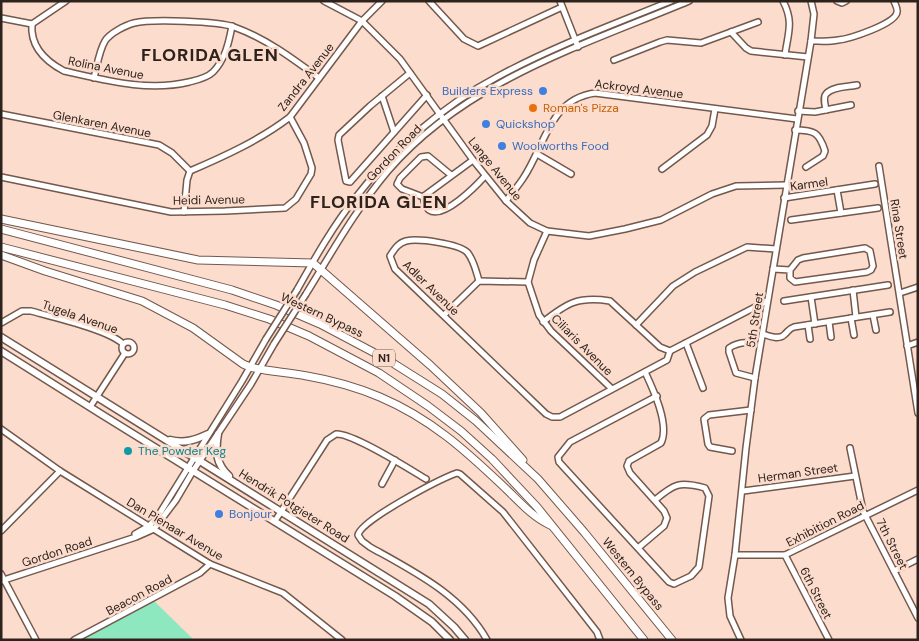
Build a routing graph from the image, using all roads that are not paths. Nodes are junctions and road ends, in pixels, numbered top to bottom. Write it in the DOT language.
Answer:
graph roads {
  1 [pos="66,1"];
  2 [pos="324,1"];
  3 [pos="382,1"];
  4 [pos="429,1"];
  5 [pos="560,1"];
  6 [pos="671,1"];
  7 [pos="690,1"];
  8 [pos="783,1"];
  9 [pos="811,1"];
  10 [pos="837,1"];
  11 [pos="846,1"];
  12 [pos="894,1"];
  13 [pos="562,8"];
  14 [pos="1,18"];
  15 [pos="362,22"];
  16 [pos="758,22"];
  17 [pos="32,24"];
  18 [pos="232,26"];
  19 [pos="731,32"];
  20 [pos="575,40"];
  21 [pos="811,40"];
  22 [pos="578,47"];
  23 [pos="785,55"];
  24 [pos="808,57"];
  25 [pos="614,60"];
  26 [pos="410,73"];
  27 [pos="94,78"];
  28 [pos="319,78"];
  29 [pos="857,85"];
  30 [pos="427,95"];
  31 [pos="382,96"];
  32 [pos="851,105"];
  33 [pos="715,109"];
  34 [pos="826,110"];
  35 [pos="798,111"];
  36 [pos="440,113"];
  37 [pos="1,114"];
  38 [pos="290,117"];
  39 [pos="444,118"];
  40 [pos="797,119"];
  41 [pos="795,130"];
  42 [pos="394,132"];
  43 [pos="536,154"];
  44 [pos="473,160"];
  45 [pos="806,166"];
  46 [pos="879,166"];
  47 [pos="662,169"];
  48 [pos="190,171"];
  49 [pos="571,174"];
  50 [pos="451,175"];
  51 [pos="485,176"];
  52 [pos="1,177"];
  53 [pos="786,184"];
  54 [pos="875,184"];
  55 [pos="837,190"];
  56 [pos="423,197"];
  57 [pos="784,198"];
  58 [pos="506,201"];
  59 [pos="878,208"];
  60 [pos="184,212"];
  61 [pos="841,213"];
  62 [pos="1,219"];
  63 [pos="790,220"];
  64 [pos="1,229"];
  65 [pos="548,231"];
  66 [pos="1,248"];
  67 [pos="776,249"];
  68 [pos="1,255"];
  69 [pos="313,263"];
  70 [pos="322,269"];
  71 [pos="773,269"];
  72 [pos="790,270"];
  73 [pos="479,281"];
  74 [pos="528,282"];
  75 [pos="888,285"];
  76 [pos="918,286"];
  77 [pos="853,290"];
  78 [pos="900,293"];
  79 [pos="811,297"];
  80 [pos="767,300"];
  81 [pos="784,301"];
  82 [pos="890,312"];
  83 [pos="444,315"];
  84 [pos="873,315"];
  85 [pos="854,318"];
  86 [pos="544,322"];
  87 [pos="829,322"];
  88 [pos="1,323"];
  89 [pos="815,324"];
  90 [pos="636,325"];
  91 [pos="808,325"];
  92 [pos="876,330"];
  93 [pos="763,334"];
  94 [pos="854,335"];
  95 [pos="1,337"];
  96 [pos="831,337"];
  97 [pos="810,339"];
  98 [pos="918,342"];
  99 [pos="686,343"];
  100 [pos="123,344"];
  101 [pos="750,344"];
  102 [pos="907,346"];
  103 [pos="1,351"];
  104 [pos="670,351"];
  105 [pos="126,353"];
  106 [pos="250,367"];
  107 [pos="260,370"];
  108 [pos="645,372"];
  109 [pos="755,378"];
  110 [pos="611,388"];
  111 [pos="704,388"];
  112 [pos="657,396"];
  113 [pos="97,397"];
  114 [pos="917,400"];
  115 [pos="90,407"];
  116 [pos="751,410"];
  117 [pos="918,413"];
  118 [pos="1,429"];
  119 [pos="151,431"];
  120 [pos="208,434"];
  121 [pos="218,434"];
  122 [pos="850,448"];
  123 [pos="732,451"];
  124 [pos="197,460"];
  125 [pos="395,460"];
  126 [pos="191,469"];
  127 [pos="60,471"];
  128 [pos="855,476"];
  129 [pos="426,479"];
  130 [pos="538,479"];
  131 [pos="382,484"];
  132 [pos="245,488"];
  133 [pos="918,490"];
  134 [pos="743,491"];
  135 [pos="655,500"];
  136 [pos="282,512"];
  137 [pos="866,515"];
  138 [pos="275,521"];
  139 [pos="552,526"];
  140 [pos="151,527"];
  141 [pos="1,531"];
  142 [pos="638,548"];
  143 [pos="735,555"];
  144 [pos="785,555"];
  145 [pos="918,559"];
  146 [pos="210,564"];
  147 [pos="894,571"];
  148 [pos="2,578"];
  149 [pos="918,618"];
  150 [pos="334,633"];
  151 [pos="36,640"];
  152 [pos="74,640"];
  153 [pos="331,640"];
  154 [pos="342,640"];
  155 [pos="450,640"];
  156 [pos="465,640"];
  157 [pos="487,640"];
  158 [pos="600,640"];
  159 [pos="644,640"];
  160 [pos="672,640"];
  161 [pos="742,640"];
  162 [pos="828,640"];
  1 -- 17 [label="street"];
  2 -- 15 [label="street, Lange Avenue"];
  3 -- 15 [label="street, Zandra Avenue"];
  4 -- 13 [label="street"];
  5 -- 13 [label="street"];
  6 -- 20 [label="street, Gordon Road"];
  7 -- 22 [label="street, Gordon Road"];
  8 -- 23 [label="street"];
  9 -- 21 [label="street, 5th Street"];
  10 -- 11 [label="street"];
  12 -- 21 [label="street"];
  13 -- 20 [label="street"];
  14 -- 17 [label="street"];
  15 -- 26 [label="street, Lange Avenue"];
  15 -- 28 [label="street, Zandra Avenue"];
  16 -- 19 [label="street"];
  17 -- 27 [label="street, Rolina Avenue"];
  18 -- 27 [label="street"];
  18 -- 27 [label="street, Rolina Avenue"];
  18 -- 28 [label="street"];
  19 -- 23 [label="street"];
  19 -- 25 [label="street"];
  20 -- 22 [label="street"];
  20 -- 36 [label="street, Gordon Road"];
  21 -- 24 [label="street, 5th Street"];
  22 -- 39 [label="street, Gordon Road"];
  23 -- 24 [label="street"];
  24 -- 35 [label="street, 5th Street"];
  26 -- 30 [label="street, Lange Avenue"];
  26 -- 31 [label="street"];
  28 -- 38 [label="street, Zandra Avenue"];
  29 -- 34 [label="street"];
  30 -- 36 [label="street, Lange Avenue"];
  30 -- 42 [label="street"];
  31 -- 42 [label="street"];
  31 -- 42 [label="street"];
  32 -- 34 [label="street"];
  33 -- 40 [label="street, Ackroyd Avenue"];
  33 -- 43 [label="street, Ackroyd Avenue"];
  33 -- 47 [label="street"];
  34 -- 35 [label="street"];
  35 -- 40 [label="street, 5th Street"];
  36 -- 39 [label="street, Lange Avenue"];
  36 -- 69 [label="street, Gordon Road"];
  37 -- 48 [label="street, Glenkaren Avenue"];
  38 -- 48 [label="street, Zandra Avenue"];
  38 -- 60 [label="street, Heidi Avenue"];
  39 -- 44 [label="street, Lange Avenue"];
  39 -- 70 [label="street, Gordon Road"];
  40 -- 41 [label="street, 5th Street"];
  41 -- 45 [label="street"];
  41 -- 53 [label="street, 5th Street"];
  43 -- 49 [label="street"];
  43 -- 58 [label="street, Ackroyd Avenue"];
  44 -- 50 [label="street"];
  44 -- 51 [label="street, Lange Avenue"];
  46 -- 78 [label="street, Rina Street"];
  48 -- 60 [label="street"];
  50 -- 56 [label="street"];
  50 -- 56 [label="street"];
  51 -- 56 [label="street"];
  51 -- 58 [label="street, Lange Avenue"];
  52 -- 60 [label="street, Heidi Avenue"];
  53 -- 57 [label="street, 5th Street"];
  53 -- 65 [label="street, Lange Avenue"];
  54 -- 55 [label="street, Karmel"];
  55 -- 57 [label="street, Karmel"];
  55 -- 61 [label="street, Karmel"];
  57 -- 67 [label="street, 5th Street"];
  58 -- 65 [label="street, Lange Avenue"];
  59 -- 61 [label="street"];
  61 -- 63 [label="street"];
  62 -- 69 [label="highway"];
  64 -- 130 [label="highway, Western Bypass / N1"];
  65 -- 74 [label="street"];
  66 -- 139 [label="highway, Western Bypass / N1"];
  67 -- 71 [label="street, 5th Street"];
  67 -- 90 [label="street"];
  68 -- 106 [label="highway"];
  69 -- 70 [label="highway"];
  69 -- 106 [label="street, Gordon Road, bridge"];
  70 -- 107 [label="street, Gordon Road, bridge"];
  70 -- 130 [label="highway"];
  71 -- 72 [label="street"];
  71 -- 80 [label="street, 5th Street"];
  72 -- 72 [label="street"];
  73 -- 74 [label="street"];
  73 -- 83 [label="street"];
  73 -- 83 [label="street, Adler Avenue"];
  74 -- 86 [label="street, Ciliaris Avenue"];
  75 -- 77 [label="street"];
  76 -- 78 [label="street"];
  77 -- 79 [label="street"];
  77 -- 85 [label="street"];
  78 -- 102 [label="street, Rina Street"];
  79 -- 81 [label="street"];
  79 -- 89 [label="street"];
  80 -- 93 [label="street, 5th Street"];
  80 -- 99 [label="street"];
  82 -- 84 [label="street"];
  83 -- 110 [label="street, Adler Avenue"];
  84 -- 85 [label="street"];
  84 -- 92 [label="street"];
  85 -- 87 [label="street"];
  85 -- 94 [label="street"];
  86 -- 90 [label="street"];
  86 -- 110 [label="street, Ciliaris Avenue"];
  87 -- 89 [label="street"];
  87 -- 96 [label="street"];
  88 -- 100 [label="street, Tugela Avenue"];
  89 -- 91 [label="street"];
  90 -- 104 [label="street"];
  91 -- 93 [label="street"];
  91 -- 97 [label="street"];
  93 -- 109 [label="street, 5th Street"];
  95 -- 113 [label="main road, Hendrik Potgieter Road"];
  98 -- 102 [label="street"];
  99 -- 104 [label="street"];
  99 -- 111 [label="street"];
  100 -- 105 [label="street, Tugela Avenue"];
  100 -- 105 [label="street, Tugela Avenue"];
  101 -- 109 [label="street"];
  102 -- 114 [label="street, Rina Street"];
  103 -- 115 [label="main road, Hendrik Potgieter Road"];
  104 -- 108 [label="street"];
  105 -- 113 [label="street"];
  106 -- 107 [label="highway"];
  106 -- 120 [label="street, Gordon Road"];
  107 -- 121 [label="street, Gordon Road"];
  107 -- 139 [label="highway"];
  108 -- 110 [label="street"];
  108 -- 112 [label="street"];
  109 -- 116 [label="street, 5th Street"];
  112 -- 135 [label="street"];
  112 -- 142 [label="street"];
  113 -- 115 [label="street"];
  113 -- 119 [label="main road, Hendrik Potgieter Road"];
  114 -- 117 [label="street, Rina Street"];
  115 -- 126 [label="main road, Hendrik Potgieter Road"];
  116 -- 123 [label="street"];
  116 -- 134 [label="street, 5th Street"];
  118 -- 127 [label="street, Dan Pienaar Avenue"];
  119 -- 120 [label="main road"];
  119 -- 124 [label="main road, Hendrik Potgieter Road"];
  120 -- 124 [label="street, Gordon Road"];
  121 -- 124 [label="street, Gordon Road"];
  121 -- 132 [label="main road"];
  122 -- 128 [label="street, 7th Street"];
  124 -- 126 [label="street, Gordon Road"];
  124 -- 132 [label="main road, Hendrik Potgieter Road"];
  125 -- 129 [label="street"];
  125 -- 131 [label="street"];
  125 -- 136 [label="street"];
  126 -- 138 [label="main road, Hendrik Potgieter Road"];
  126 -- 140 [label="street, Gordon Road"];
  127 -- 140 [label="street, Dan Pienaar Avenue"];
  127 -- 141 [label="street"];
  128 -- 134 [label="street, Herman Street"];
  128 -- 137 [label="street, 7th Street"];
  130 -- 160 [label="highway, Western Bypass / N1"];
  132 -- 136 [label="main road, Hendrik Potgieter Road"];
  133 -- 137 [label="street, Exhibition Road"];
  134 -- 143 [label="street, 5th Street"];
  135 -- 142 [label="street"];
  135 -- 142 [label="street"];
  136 -- 138 [label="street"];
  136 -- 156 [label="main road, Hendrik Potgieter Road"];
  137 -- 144 [label="street, Exhibition Road"];
  137 -- 147 [label="street, 7th Street"];
  138 -- 155 [label="main road, Hendrik Potgieter Road"];
  139 -- 159 [label="highway, Western Bypass / N1"];
  140 -- 146 [label="street, Dan Pienaar Avenue"];
  140 -- 148 [label="street, Gordon Road"];
  143 -- 144 [label="street, Exhibition Road"];
  143 -- 161 [label="street, 5th Street"];
  144 -- 162 [label="street, 6th Street"];
  145 -- 147 [label="street"];
  146 -- 150 [label="street, Dan Pienaar Avenue"];
  146 -- 152 [label="street, Beacon Road"];
  147 -- 149 [label="street, 7th Street"];
  148 -- 151 [label="street"];
  150 -- 153 [label="street"];
  150 -- 154 [label="street, Dan Pienaar Avenue"];
  157 -- 158 [label="street"];
}
